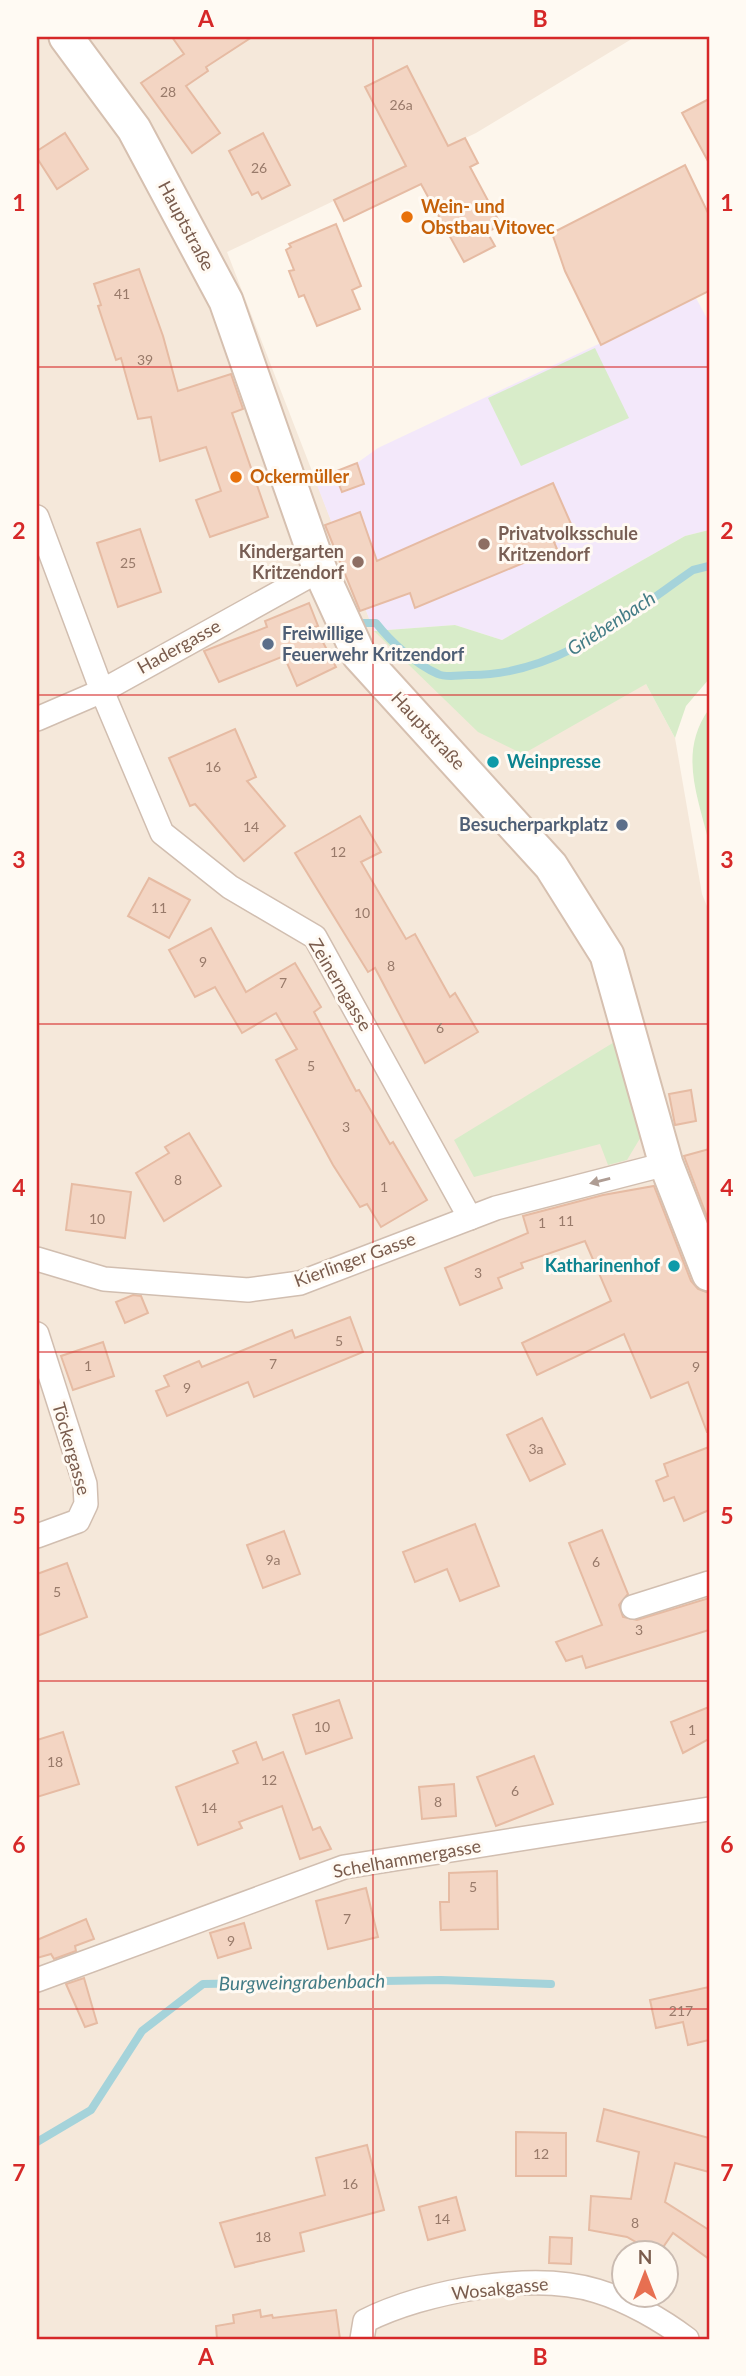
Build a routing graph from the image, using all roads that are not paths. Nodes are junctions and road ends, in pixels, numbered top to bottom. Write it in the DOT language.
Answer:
graph roads {
  1 [pos="66,37"];
  2 [pos="37,517"];
  3 [pos="320,570"];
  4 [pos="102,691"];
  5 [pos="37,719"];
  6 [pos="666,1164"];
  7 [pos="470,1218"];
  8 [pos="37,1259"];
  9 [pos="708,1264"];
  10 [pos="37,1334"];
  11 [pos="37,1536"];
  12 [pos="709,1583"];
  13 [pos="633,1607"];
  14 [pos="709,1809"];
  15 [pos="37,1980"];
  16 [pos="362,2339"];
  17 [pos="687,2339"];
  1 -- 3 [label="main road, Hauptstraße"];
  2 -- 4 [label="street, Zeinerngasse"];
  3 -- 4 [label="street, Hadergasse"];
  3 -- 6 [label="main road, Hauptstraße"];
  4 -- 5 [label="street, Hadergasse"];
  4 -- 7 [label="street, Zeinerngasse"];
  6 -- 7 [label="street, Kierlinger Gasse, one-way"];
  6 -- 9 [label="main road, Hauptstraße"];
  7 -- 8 [label="street, Kierlinger Gasse"];
  10 -- 11 [label="street, Töckergasse"];
  12 -- 13 [label="street"];
  14 -- 15 [label="street, Schelhammergasse"];
  16 -- 17 [label="street, Wosakgasse"];
}
